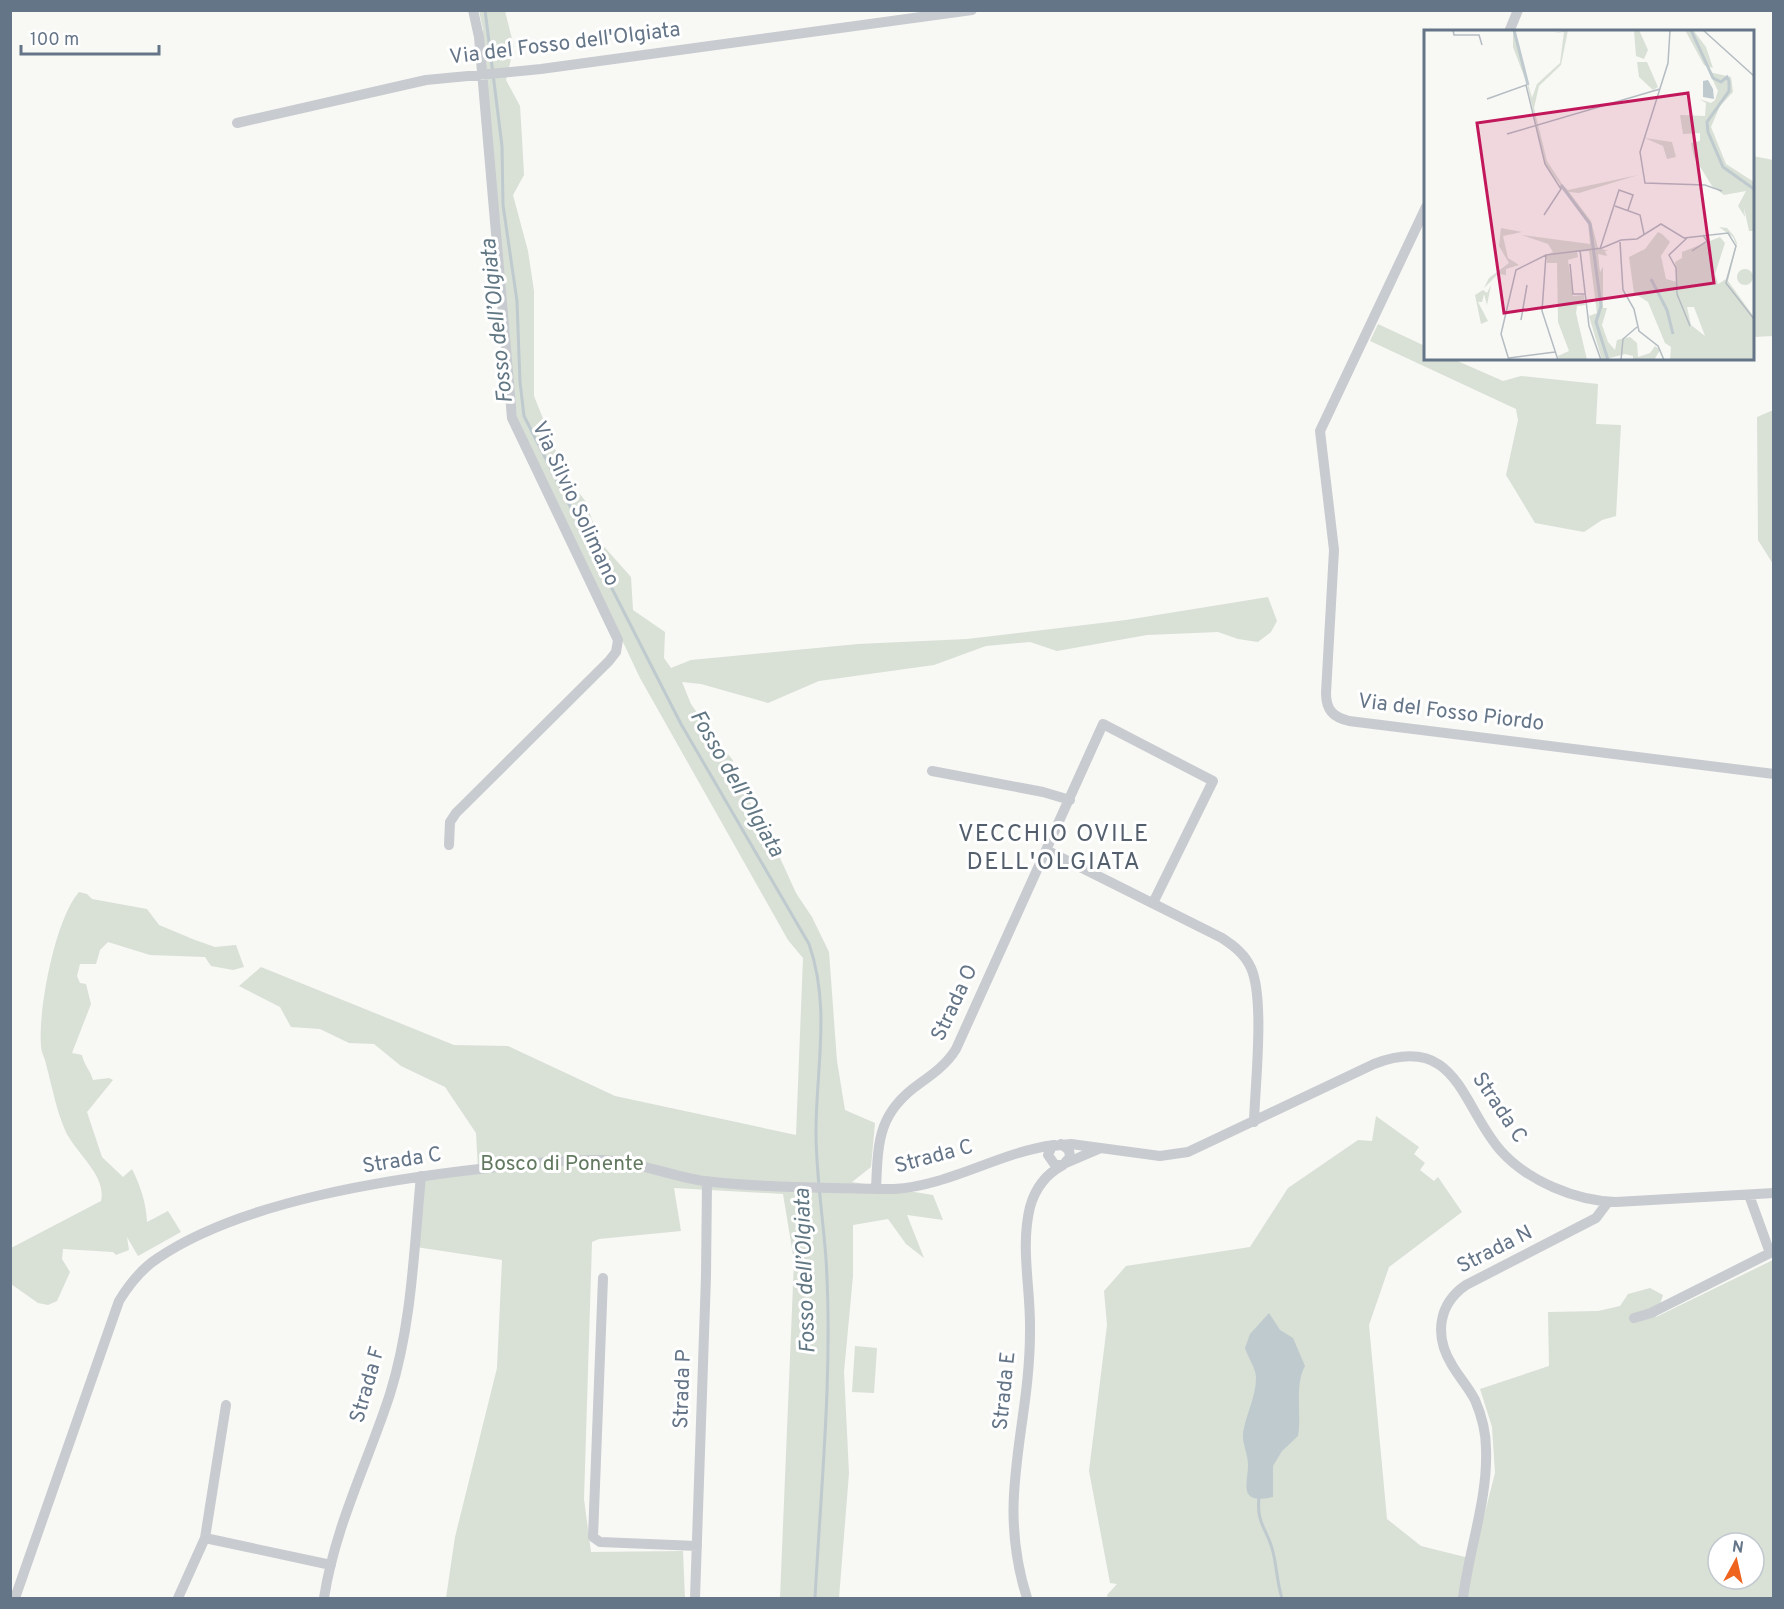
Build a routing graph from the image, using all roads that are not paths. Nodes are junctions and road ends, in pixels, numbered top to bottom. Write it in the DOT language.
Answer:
graph roads {
  1 [pos="473,10"];
  2 [pos="972,10"];
  3 [pos="1518,10"];
  4 [pos="1510,30"];
  5 [pos="489,73"];
  6 [pos="237,123"];
  7 [pos="1424,209"];
  8 [pos="932,771"];
  9 [pos="1773,774"];
  10 [pos="1070,800"];
  11 [pos="449,846"];
  12 [pos="1048,851"];
  13 [pos="1153,903"];
  14 [pos="1254,1122"];
  15 [pos="1058,1144"];
  16 [pos="1101,1148"];
  17 [pos="1030,1149"];
  18 [pos="1048,1157"];
  19 [pos="1065,1164"];
  20 [pos="421,1176"];
  21 [pos="706,1181"];
  22 [pos="1038,1188"];
  23 [pos="876,1189"];
  24 [pos="1773,1193"];
  25 [pos="1749,1195"];
  26 [pos="1608,1202"];
  27 [pos="603,1278"];
  28 [pos="1634,1318"];
  29 [pos="226,1405"];
  30 [pos="205,1538"];
  31 [pos="697,1546"];
  32 [pos="331,1564"];
  33 [pos="15,1599"];
  34 [pos="178,1599"];
  35 [pos="324,1599"];
  36 [pos="695,1599"];
  37 [pos="1027,1599"];
  38 [pos="1463,1599"];
  1 -- 5 [label="street"];
  2 -- 5 [label="street, Via del Fosso dell'Olgiata"];
  3 -- 4 [label="street"];
  5 -- 6 [label="street, Via del Fosso dell'Olgiata"];
  5 -- 11 [label="street, Via Silvio Solimano"];
  7 -- 9 [label="street, Via del Fosso Piordo"];
  8 -- 10 [label="street"];
  10 -- 12 [label="street, Strada O"];
  10 -- 13 [label="street, Strada O"];
  12 -- 13 [label="street"];
  12 -- 23 [label="street, Strada O"];
  13 -- 14 [label="street"];
  14 -- 16 [label="street, Strada C"];
  14 -- 26 [label="street, Strada C"];
  15 -- 16 [label="street, Strada C"];
  15 -- 17 [label="street, Strada C"];
  15 -- 18 [label="street, Strada E"];
  15 -- 19 [label="street"];
  16 -- 19 [label="street"];
  17 -- 18 [label="street"];
  17 -- 23 [label="street, Strada C"];
  18 -- 19 [label="street"];
  18 -- 22 [label="street, Strada E"];
  19 -- 22 [label="street, Strada E"];
  20 -- 21 [label="street, Strada C"];
  20 -- 32 [label="street, Strada F"];
  20 -- 33 [label="street, Strada C"];
  21 -- 23 [label="street, Strada C"];
  21 -- 31 [label="street, Strada P"];
  22 -- 37 [label="street, Strada E"];
  24 -- 25 [label="street, Strada C"];
  25 -- 26 [label="street, Strada C"];
  25 -- 28 [label="street"];
  26 -- 38 [label="street, Strada N"];
  27 -- 31 [label="street"];
  29 -- 30 [label="street"];
  30 -- 32 [label="street"];
  30 -- 34 [label="street"];
  31 -- 36 [label="street, Strada P"];
  32 -- 35 [label="street, Strada F"];
}
